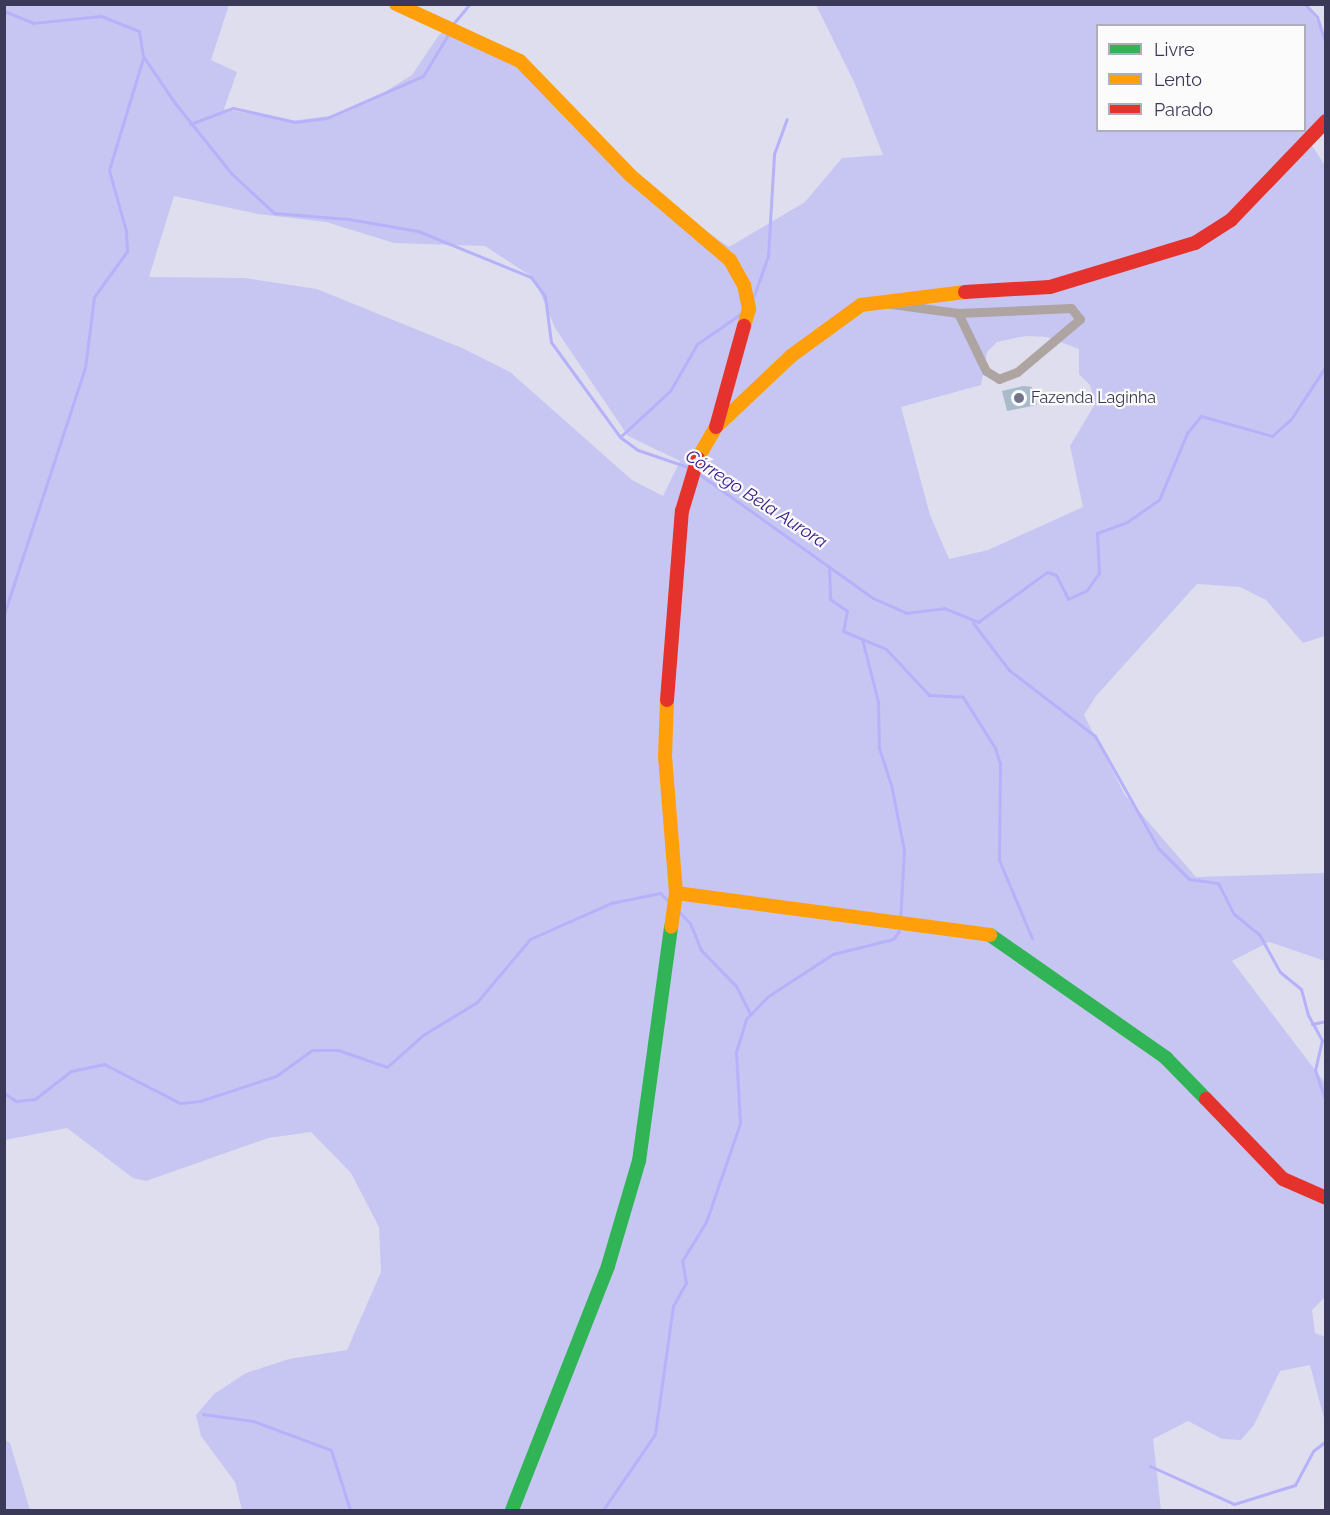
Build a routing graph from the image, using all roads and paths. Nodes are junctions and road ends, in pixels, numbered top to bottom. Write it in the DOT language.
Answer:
graph roads {
  1 [pos="396,4"];
  2 [pos="1326,121"];
  3 [pos="873,300"];
  4 [pos="958,313"];
  5 [pos="716,427"];
  6 [pos="676,893"];
  7 [pos="1326,1198"];
  8 [pos="512,1510"];
  1 -- 5 [label="main road"];
  2 -- 3 [label="main road"];
  3 -- 4 [label="street"];
  3 -- 5 [label="main road"];
  4 -- 4 [label="street"];
  5 -- 6 [label="main road"];
  6 -- 7 [label="main road"];
  6 -- 8 [label="main road"];
}
